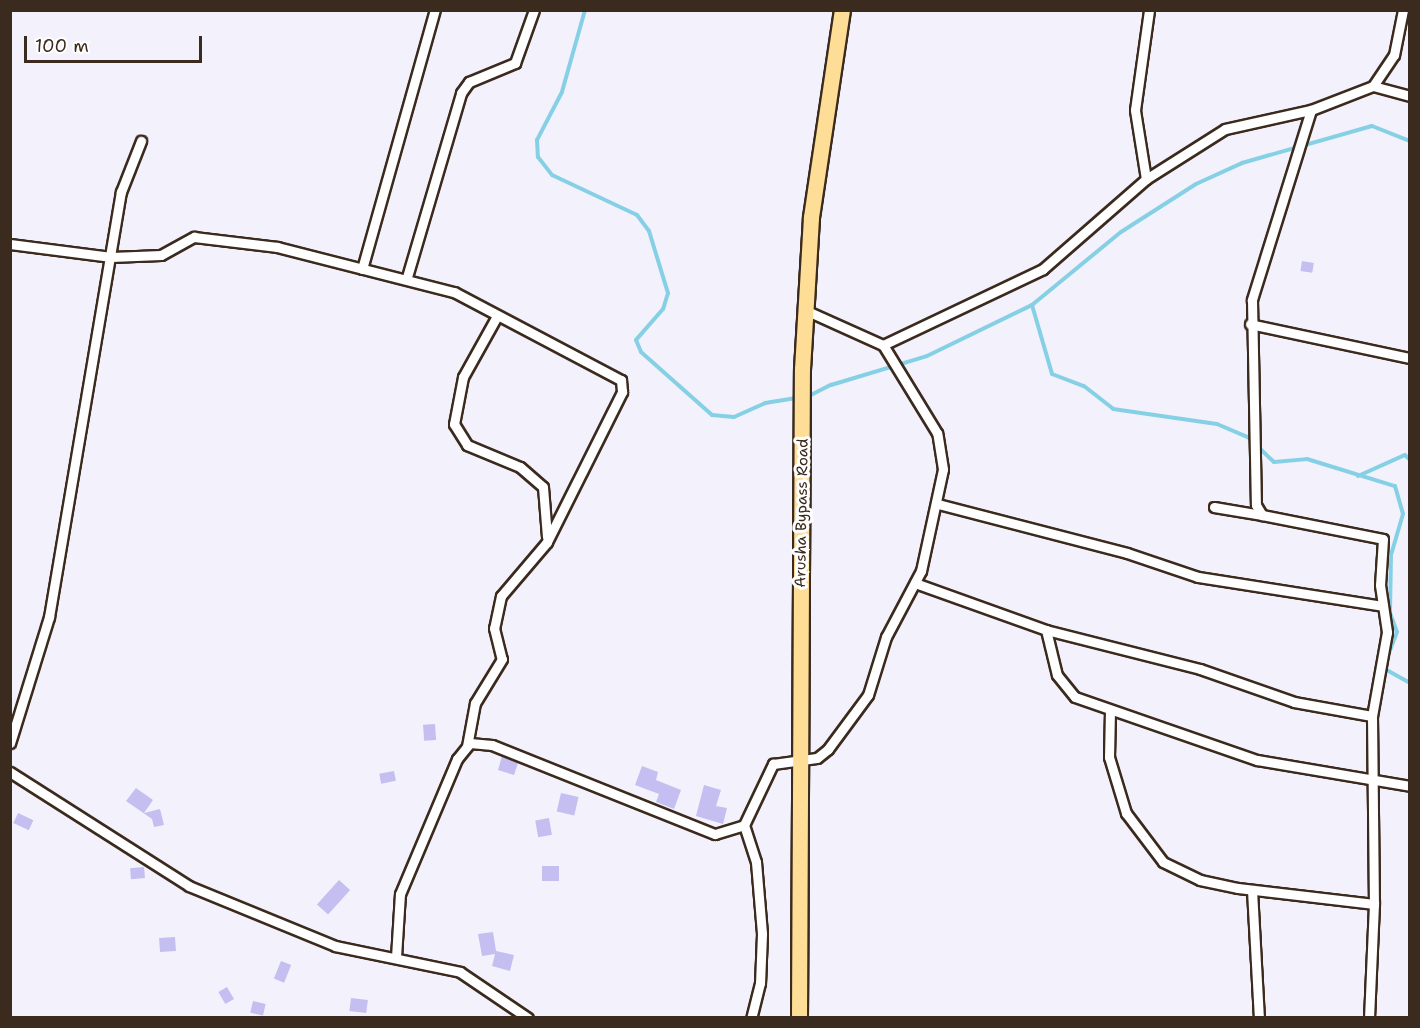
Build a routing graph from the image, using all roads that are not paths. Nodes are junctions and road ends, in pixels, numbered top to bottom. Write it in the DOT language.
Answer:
graph roads {
  1 [pos="435,10"];
  2 [pos="534,10"];
  3 [pos="842,10"];
  4 [pos="1149,10"];
  5 [pos="1403,10"];
  6 [pos="1373,86"];
  7 [pos="1410,96"];
  8 [pos="1311,111"];
  9 [pos="141,141"];
  10 [pos="1146,179"];
  11 [pos="10,244"];
  12 [pos="111,257"];
  13 [pos="362,269"];
  14 [pos="407,277"];
  15 [pos="805,310"];
  16 [pos="497,316"];
  17 [pos="1250,324"];
  18 [pos="883,345"];
  19 [pos="1410,358"];
  20 [pos="938,504"];
  21 [pos="1214,507"];
  22 [pos="1262,515"];
  23 [pos="547,542"];
  24 [pos="915,583"];
  25 [pos="1383,606"];
  26 [pos="1046,630"];
  27 [pos="1110,710"];
  28 [pos="1372,716"];
  29 [pos="10,743"];
  30 [pos="467,746"];
  31 [pos="800,759"];
  32 [pos="10,772"];
  33 [pos="1370,781"];
  34 [pos="1410,786"];
  35 [pos="744,825"];
  36 [pos="1252,890"];
  37 [pos="1374,904"];
  38 [pos="396,957"];
  39 [pos="528,1017"];
  40 [pos="751,1017"];
  41 [pos="799,1017"];
  42 [pos="1259,1017"];
  43 [pos="1369,1017"];
  1 -- 13 [label="street"];
  2 -- 14 [label="street"];
  3 -- 15 [label="main road, Arusha Bypass Road"];
  4 -- 10 [label="street"];
  5 -- 6 [label="street"];
  6 -- 7 [label="street"];
  6 -- 8 [label="street"];
  8 -- 10 [label="street"];
  8 -- 17 [label="street"];
  9 -- 12 [label="street"];
  10 -- 18 [label="street"];
  11 -- 12 [label="street"];
  12 -- 13 [label="street"];
  12 -- 29 [label="street"];
  13 -- 14 [label="street"];
  14 -- 16 [label="street"];
  15 -- 18 [label="street"];
  15 -- 31 [label="main road, Arusha Bypass Road"];
  16 -- 23 [label="street"];
  16 -- 23 [label="street"];
  17 -- 19 [label="street"];
  17 -- 22 [label="street"];
  18 -- 20 [label="street"];
  20 -- 24 [label="street"];
  20 -- 25 [label="street"];
  21 -- 22 [label="street"];
  22 -- 25 [label="street"];
  23 -- 30 [label="street"];
  24 -- 26 [label="street"];
  24 -- 31 [label="street"];
  25 -- 28 [label="street"];
  26 -- 27 [label="street"];
  26 -- 28 [label="street"];
  27 -- 33 [label="street"];
  27 -- 36 [label="street"];
  28 -- 33 [label="street"];
  30 -- 35 [label="street"];
  30 -- 38 [label="street"];
  31 -- 35 [label="street"];
  31 -- 41 [label="main road, Arusha Bypass Road"];
  32 -- 38 [label="street"];
  33 -- 34 [label="street"];
  33 -- 37 [label="street"];
  35 -- 40 [label="street"];
  36 -- 37 [label="street"];
  36 -- 42 [label="street"];
  37 -- 43 [label="street"];
  38 -- 39 [label="street"];
}
